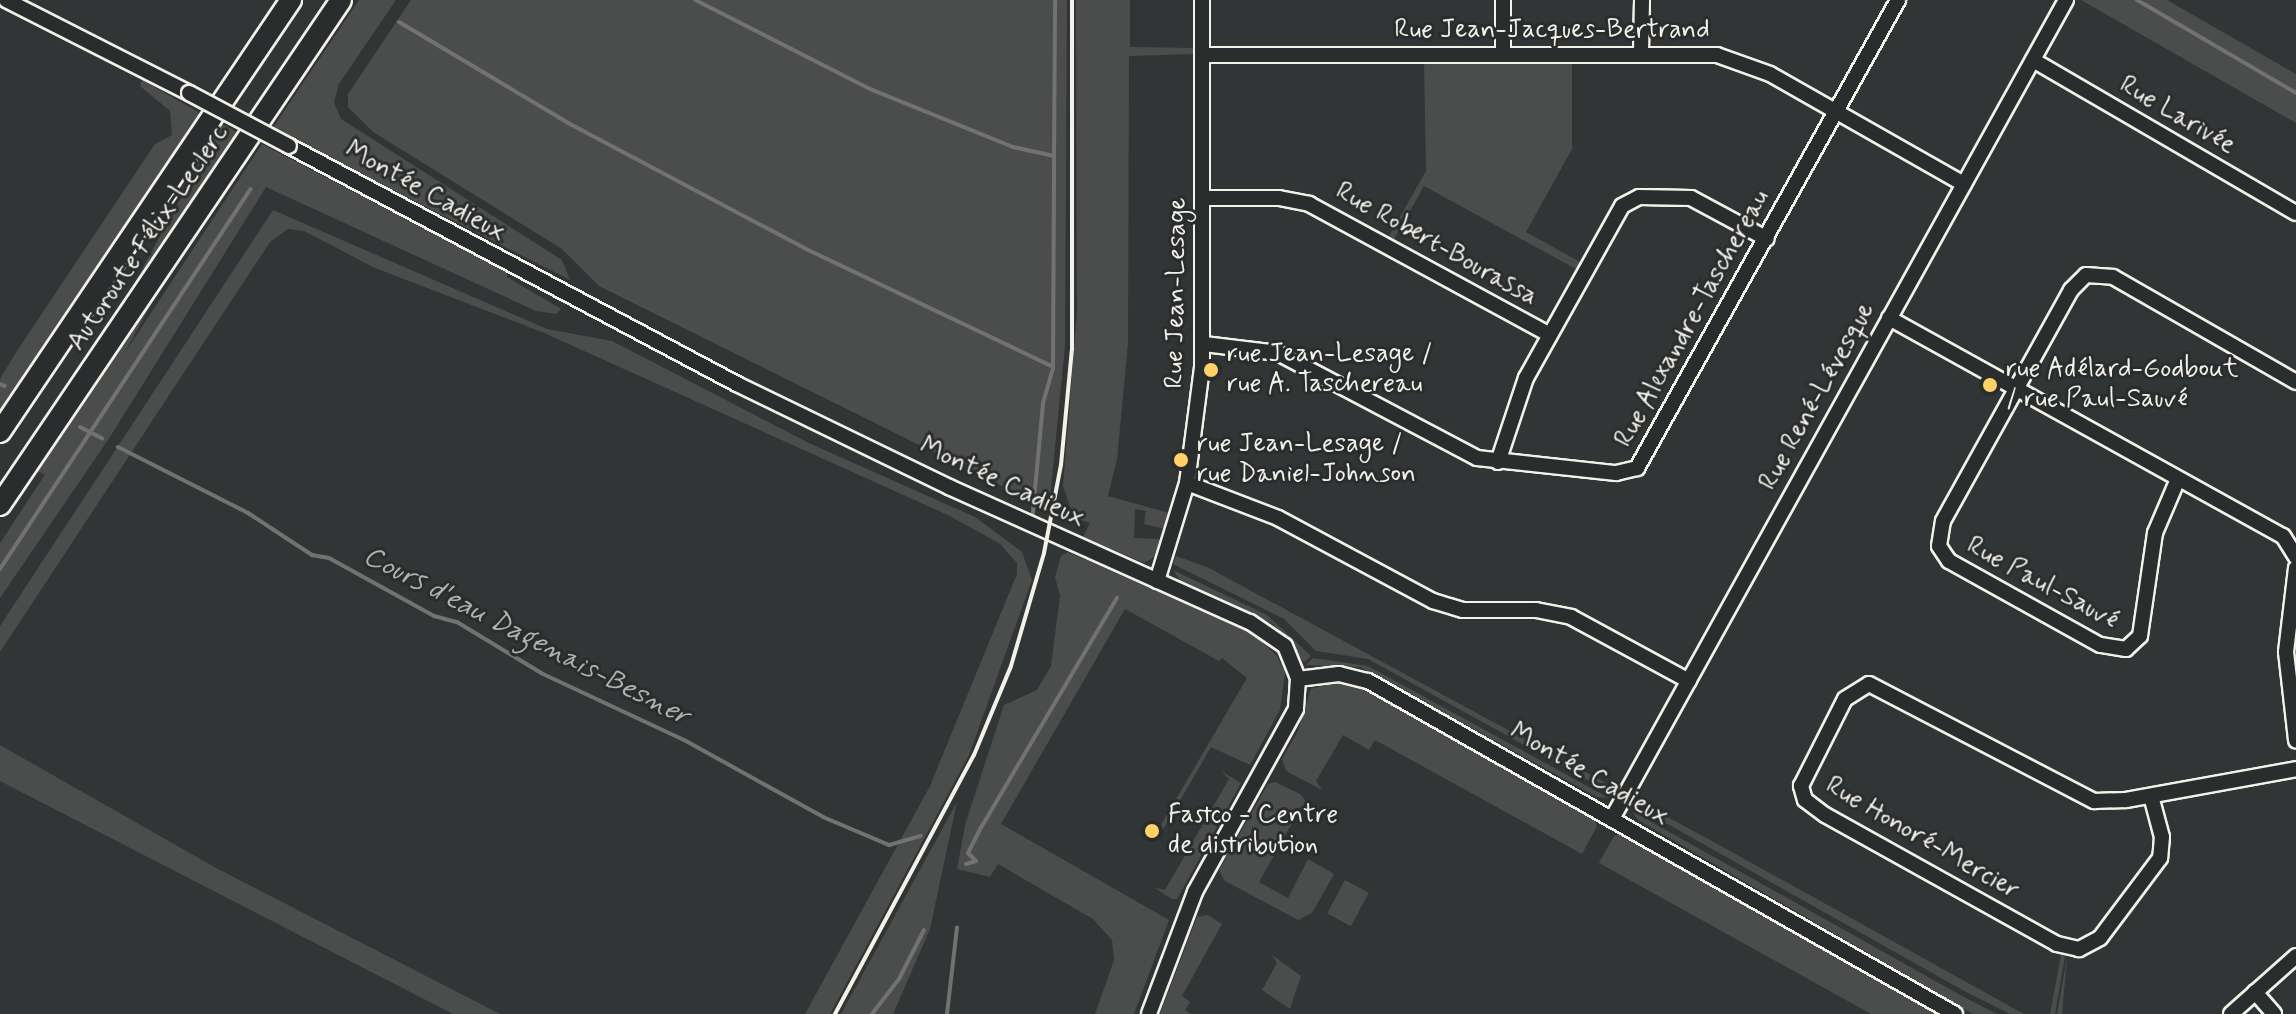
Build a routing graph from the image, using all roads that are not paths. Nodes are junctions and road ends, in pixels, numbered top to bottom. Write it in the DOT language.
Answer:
graph roads {
  1 [pos="6,0"];
  2 [pos="291,0"];
  3 [pos="341,0"];
  4 [pos="1202,0"];
  5 [pos="1503,0"];
  6 [pos="1642,0"];
  7 [pos="1898,0"];
  8 [pos="2066,0"];
  9 [pos="1641,52"];
  10 [pos="1503,53"];
  11 [pos="1203,55"];
  12 [pos="2033,60"];
  13 [pos="1836,112"];
  14 [pos="1964,184"];
  15 [pos="1203,198"];
  16 [pos="2296,213"];
  17 [pos="1767,239"];
  18 [pos="1889,318"];
  19 [pos="1550,335"];
  20 [pos="1204,344"];
  21 [pos="2296,382"];
  22 [pos="2017,389"];
  23 [pos="0,432"];
  24 [pos="1498,462"];
  25 [pos="2178,479"];
  26 [pos="1187,483"];
  27 [pos="0,505"];
  28 [pos="2296,557"];
  29 [pos="2296,568"];
  30 [pos="1157,581"];
  31 [pos="1298,679"];
  32 [pos="1689,681"];
  33 [pos="2296,740"];
  34 [pos="2296,769"];
  35 [pos="2151,796"];
  36 [pos="1613,817"];
  37 [pos="2296,956"];
  38 [pos="2255,992"];
  39 [pos="1149,1014"];
  40 [pos="1955,1014"];
  41 [pos="2231,1014"];
  42 [pos="2274,1014"];
  1 -- 30 [label="street, Montée Cadieux, bridge"];
  2 -- 23 [label="highway, Autoroute Félix-Leclerc"];
  3 -- 27 [label="highway, Autoroute Félix-Leclerc"];
  4 -- 11 [label="street, Rue Jean-Lesage"];
  5 -- 10 [label="street"];
  6 -- 9 [label="street"];
  7 -- 13 [label="street, Rue Alexandre-Taschereau"];
  8 -- 12 [label="street, Rue René-Lévesque"];
  9 -- 10 [label="street, Rue Jean-Jacques-Bertrand"];
  9 -- 13 [label="street, Rue Jean-Jacques-Bertrand"];
  10 -- 11 [label="street, Rue Jean-Jacques-Bertrand"];
  11 -- 15 [label="street, Rue Jean-Lesage"];
  12 -- 14 [label="street, Rue René-Lévesque"];
  12 -- 16 [label="street, Rue Larivée"];
  13 -- 14 [label="street, Rue Jean-Jacques-Bertrand"];
  13 -- 17 [label="street, Rue Alexandre-Taschereau"];
  14 -- 18 [label="street, Rue René-Lévesque"];
  15 -- 19 [label="street, Rue Robert-Bourassa"];
  15 -- 20 [label="street, Rue Jean-Lesage"];
  17 -- 19 [label="street"];
  17 -- 24 [label="street, Rue Alexandre-Taschereau"];
  18 -- 22 [label="street"];
  18 -- 32 [label="street, Rue René-Lévesque"];
  19 -- 24 [label="street"];
  20 -- 24 [label="street, Rue Alexandre-Taschereau"];
  20 -- 26 [label="street, Rue Jean-Lesage"];
  21 -- 22 [label="street"];
  22 -- 25 [label="street"];
  22 -- 25 [label="street, Rue Paul-Sauvé"];
  25 -- 28 [label="street"];
  26 -- 30 [label="street, Rue Jean-Lesage"];
  26 -- 32 [label="street"];
  29 -- 33 [label="street"];
  30 -- 31 [label="street, Montée Cadieux"];
  31 -- 36 [label="street, Montée Cadieux"];
  31 -- 39 [label="street"];
  32 -- 36 [label="street, Rue René-Lévesque"];
  34 -- 35 [label="street, Rue Honoré-Mercier"];
  35 -- 35 [label="street, Rue Honoré-Mercier"];
  36 -- 40 [label="street, Montée Cadieux"];
  37 -- 38 [label="street"];
  38 -- 41 [label="street"];
  38 -- 42 [label="street"];
}
